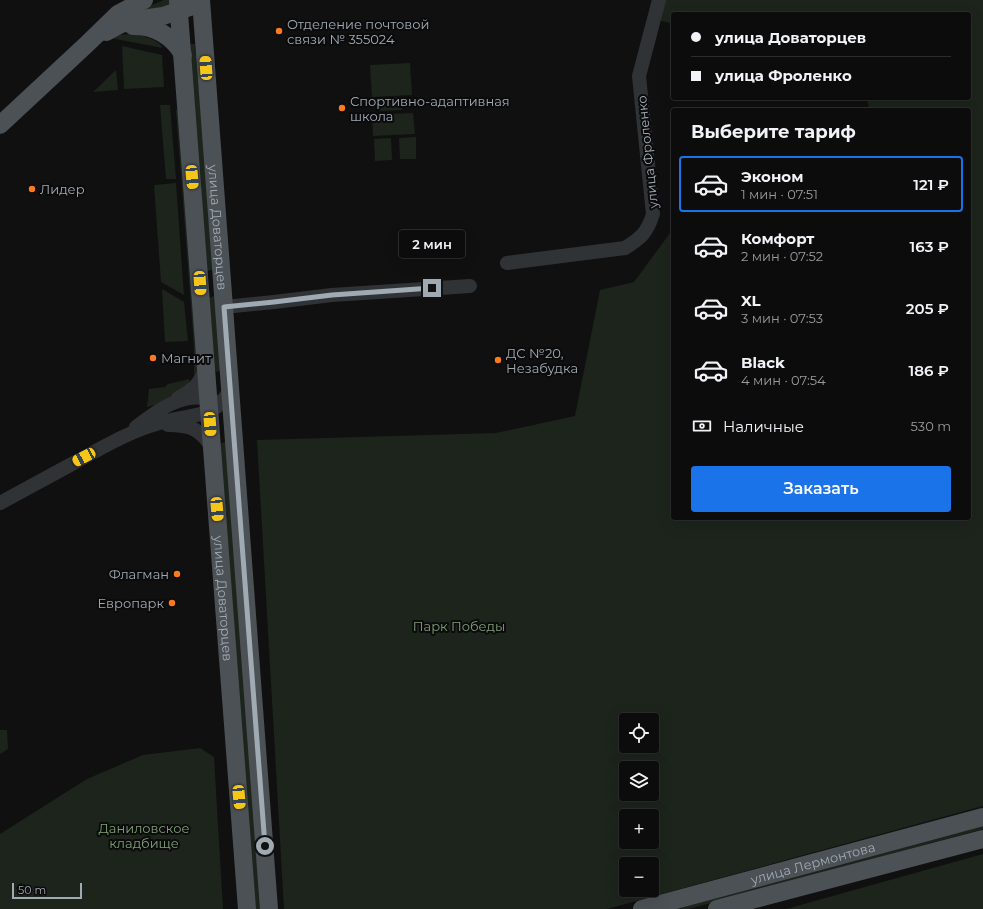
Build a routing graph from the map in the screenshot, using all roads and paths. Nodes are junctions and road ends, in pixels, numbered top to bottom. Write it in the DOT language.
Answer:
graph roads {
  1 [pos="134,0"];
  2 [pos="144,0"];
  3 [pos="200,0"];
  4 [pos="659,0"];
  5 [pos="179,6"];
  6 [pos="118,14"];
  7 [pos="105,32"];
  8 [pos="87,44"];
  9 [pos="183,55"];
  10 [pos="0,125"];
  11 [pos="507,263"];
  12 [pos="222,280"];
  13 [pos="200,283"];
  14 [pos="470,286"];
  15 [pos="224,307"];
  16 [pos="206,366"];
  17 [pos="230,388"];
  18 [pos="213,405"];
  19 [pos="161,408"];
  20 [pos="233,423"];
  21 [pos="150,426"];
  22 [pos="126,434"];
  23 [pos="212,448"];
  24 [pos="0,503"];
  25 [pos="983,817"];
  26 [pos="983,839"];
  27 [pos="247,909"];
  28 [pos="269,909"];
  29 [pos="642,909"];
  30 [pos="717,909"];
  1 -- 6 [label="main road"];
  2 -- 6 [label="main road"];
  3 -- 5 [label="main road"];
  3 -- 12 [label="main road, улица Доваторцев"];
  4 -- 11 [label="street, улица Фроленко"];
  5 -- 7 [label="main road"];
  5 -- 9 [label="main road, улица Доваторцев"];
  6 -- 8 [label="main road"];
  7 -- 8 [label="main road"];
  7 -- 9 [label="main road"];
  8 -- 10 [label="main road"];
  9 -- 13 [label="main road, улица Доваторцев"];
  12 -- 13 [label="main road"];
  12 -- 15 [label="main road, улица Доваторцев"];
  13 -- 16 [label="main road, улица Доваторцев"];
  14 -- 15 [label="street"];
  15 -- 17 [label="main road, улица Доваторцев"];
  16 -- 18 [label="main road, улица Доваторцев"];
  16 -- 19 [label="street"];
  17 -- 18 [label="street"];
  17 -- 20 [label="main road, улица Доваторцев"];
  18 -- 19 [label="street"];
  18 -- 20 [label="street"];
  18 -- 21 [label="street"];
  18 -- 23 [label="main road, улица Доваторцев"];
  19 -- 22 [label="street"];
  20 -- 28 [label="main road, улица Доваторцев"];
  21 -- 22 [label="street"];
  21 -- 23 [label="street"];
  22 -- 24 [label="street"];
  23 -- 27 [label="main road, улица Доваторцев"];
  25 -- 29 [label="main road, улица Лермонтова"];
  26 -- 30 [label="main road, улица Лермонтова"];
}
